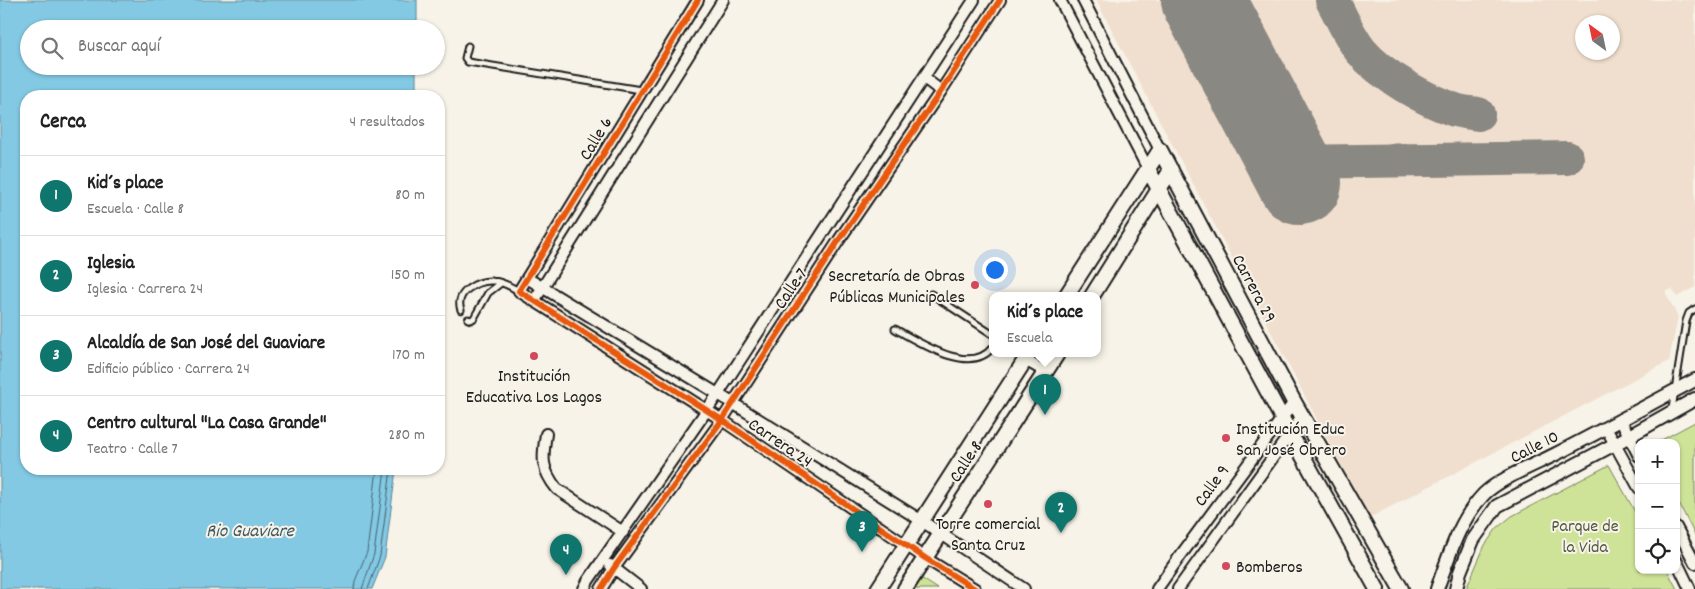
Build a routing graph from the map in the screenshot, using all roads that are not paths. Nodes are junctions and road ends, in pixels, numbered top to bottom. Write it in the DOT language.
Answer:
graph roads {
  1 [pos="698,0"];
  2 [pos="723,0"];
  3 [pos="974,0"];
  4 [pos="1000,0"];
  5 [pos="1060,0"];
  6 [pos="1082,0"];
  7 [pos="468,46"];
  8 [pos="924,78"];
  9 [pos="642,90"];
  10 [pos="941,91"];
  11 [pos="1160,150"];
  12 [pos="1148,169"];
  13 [pos="1171,170"];
  14 [pos="1159,189"];
  15 [pos="825,230"];
  16 [pos="840,240"];
  17 [pos="527,278"];
  18 [pos="501,283"];
  19 [pos="542,287"];
  20 [pos="519,291"];
  21 [pos="1069,292"];
  22 [pos="1095,292"];
  23 [pos="930,294"];
  24 [pos="534,301"];
  25 [pos="461,310"];
  26 [pos="1695,310"];
  27 [pos="468,319"];
  28 [pos="895,329"];
  29 [pos="989,332"];
  30 [pos="989,352"];
  31 [pos="1023,357"];
  32 [pos="1025,357"];
  33 [pos="1055,357"];
  34 [pos="1046,372"];
  35 [pos="1695,380"];
  36 [pos="1676,390"];
  37 [pos="718,394"];
  38 [pos="1694,397"];
  39 [pos="1294,402"];
  40 [pos="731,403"];
  41 [pos="706,410"];
  42 [pos="1672,412"];
  43 [pos="1282,416"];
  44 [pos="1302,417"];
  45 [pos="722,420"];
  46 [pos="1621,420"];
  47 [pos="1606,428"];
  48 [pos="1290,433"];
  49 [pos="546,434"];
  50 [pos="1628,436"];
  51 [pos="1615,444"];
  52 [pos="1635,449"];
  53 [pos="1637,484"];
  54 [pos="1485,493"];
  55 [pos="1497,506"];
  56 [pos="922,521"];
  57 [pos="1677,529"];
  58 [pos="623,532"];
  59 [pos="940,533"];
  60 [pos="906,545"];
  61 [pos="925,558"];
  62 [pos="603,559"];
  63 [pos="1178,559"];
  64 [pos="1695,563"];
  65 [pos="1193,566"];
  66 [pos="614,568"];
  67 [pos="1680,568"];
  68 [pos="586,585"];
  69 [pos="602,589"];
  70 [pos="641,589"];
  71 [pos="878,589"];
  72 [pos="905,589"];
  73 [pos="974,589"];
  74 [pos="1024,589"];
  75 [pos="1157,589"];
  76 [pos="1178,589"];
  77 [pos="1377,589"];
  78 [pos="1401,589"];
  79 [pos="1437,589"];
  80 [pos="1456,589"];
  81 [pos="1690,589"];
  1 -- 9 [label="street, Calle 6"];
  2 -- 19 [label="street, Calle 6"];
  3 -- 8 [label="street, Calle 7"];
  4 -- 10 [label="street, Calle 7"];
  5 -- 12 [label="street, Carrera 29"];
  6 -- 11 [label="street, Carrera 29"];
  7 -- 9 [label="lane"];
  8 -- 10 [label="street"];
  8 -- 15 [label="street, Calle 7"];
  9 -- 17 [label="street, Calle 6"];
  10 -- 16 [label="street, Calle 7"];
  11 -- 12 [label="main road"];
  11 -- 13 [label="main road, Carrera 29"];
  12 -- 14 [label="main road, Carrera 29"];
  12 -- 21 [label="main road"];
  13 -- 14 [label="main road"];
  13 -- 39 [label="main road, Carrera 29"];
  14 -- 22 [label="main road"];
  14 -- 43 [label="main road, Carrera 29"];
  15 -- 16 [label="street"];
  15 -- 37 [label="street, Calle 7"];
  16 -- 40 [label="street, Calle 7"];
  17 -- 19 [label="street, Carrera 24"];
  17 -- 20 [label="street, Calle 6"];
  18 -- 20 [label="lane"];
  18 -- 25 [label="lane"];
  18 -- 27 [label="lane"];
  19 -- 24 [label="street, Calle 6"];
  19 -- 37 [label="street, Carrera 24"];
  20 -- 24 [label="street, Carrera 24"];
  23 -- 29 [label="lane"];
  24 -- 41 [label="street, Carrera 24"];
  26 -- 36 [label="lane"];
  28 -- 30 [label="lane"];
  31 -- 56 [label="main road, Calle 8"];
  32 -- 34 [label="street"];
  33 -- 34 [label="main road, Calle 8"];
  34 -- 59 [label="main road, Calle 8"];
  35 -- 36 [label="street, Calle 10"];
  36 -- 42 [label="lane"];
  36 -- 46 [label="street, Calle 10"];
  37 -- 40 [label="street, Carrera 24"];
  37 -- 41 [label="street, Calle 7"];
  38 -- 42 [label="street, Calle 10"];
  39 -- 43 [label="street, Calle 9"];
  39 -- 44 [label="main road, Carrera 29"];
  40 -- 45 [label="street, Calle 7"];
  40 -- 56 [label="street, Carrera 24"];
  41 -- 45 [label="street, Carrera 24"];
  41 -- 58 [label="street, Calle 7"];
  42 -- 50 [label="street, Calle 10"];
  43 -- 48 [label="main road, Carrera 29"];
  43 -- 63 [label="street, Calle 9"];
  44 -- 48 [label="street, Calle 9"];
  44 -- 78 [label="main road, Carrera 29"];
  45 -- 60 [label="street, Carrera 24"];
  45 -- 66 [label="street, Calle 7"];
  46 -- 47 [label="street, Calle 10"];
  46 -- 50 [label="street"];
  47 -- 51 [label="street"];
  47 -- 54 [label="street, Calle 10"];
  48 -- 65 [label="street, Calle 9"];
  48 -- 77 [label="main road, Carrera 29"];
  49 -- 58 [label="street"];
  50 -- 51 [label="street, Calle 10"];
  50 -- 52 [label="street"];
  51 -- 53 [label="street"];
  51 -- 55 [label="street, Calle 10"];
  54 -- 55 [label="street"];
  54 -- 79 [label="street, Calle 10"];
  55 -- 80 [label="street, Calle 10"];
  56 -- 59 [label="street, Carrera 24"];
  56 -- 60 [label="main road, Calle 8"];
  57 -- 64 [label="street"];
  58 -- 62 [label="street, Calle 7"];
  59 -- 61 [label="main road, Calle 8"];
  59 -- 74 [label="street, Carrera 24"];
  60 -- 61 [label="street, Carrera 24"];
  60 -- 71 [label="main road, Calle 8"];
  61 -- 72 [label="main road, Calle 8"];
  61 -- 73 [label="street, Carrera 24"];
  62 -- 66 [label="street"];
  62 -- 68 [label="street, Calle 7"];
  63 -- 65 [label="street"];
  63 -- 75 [label="street, Calle 9"];
  65 -- 76 [label="street, Calle 9"];
  66 -- 69 [label="street, Calle 7"];
  66 -- 70 [label="street"];
  67 -- 81 [label="street"];
  68 -- 69 [label="street"];
}
